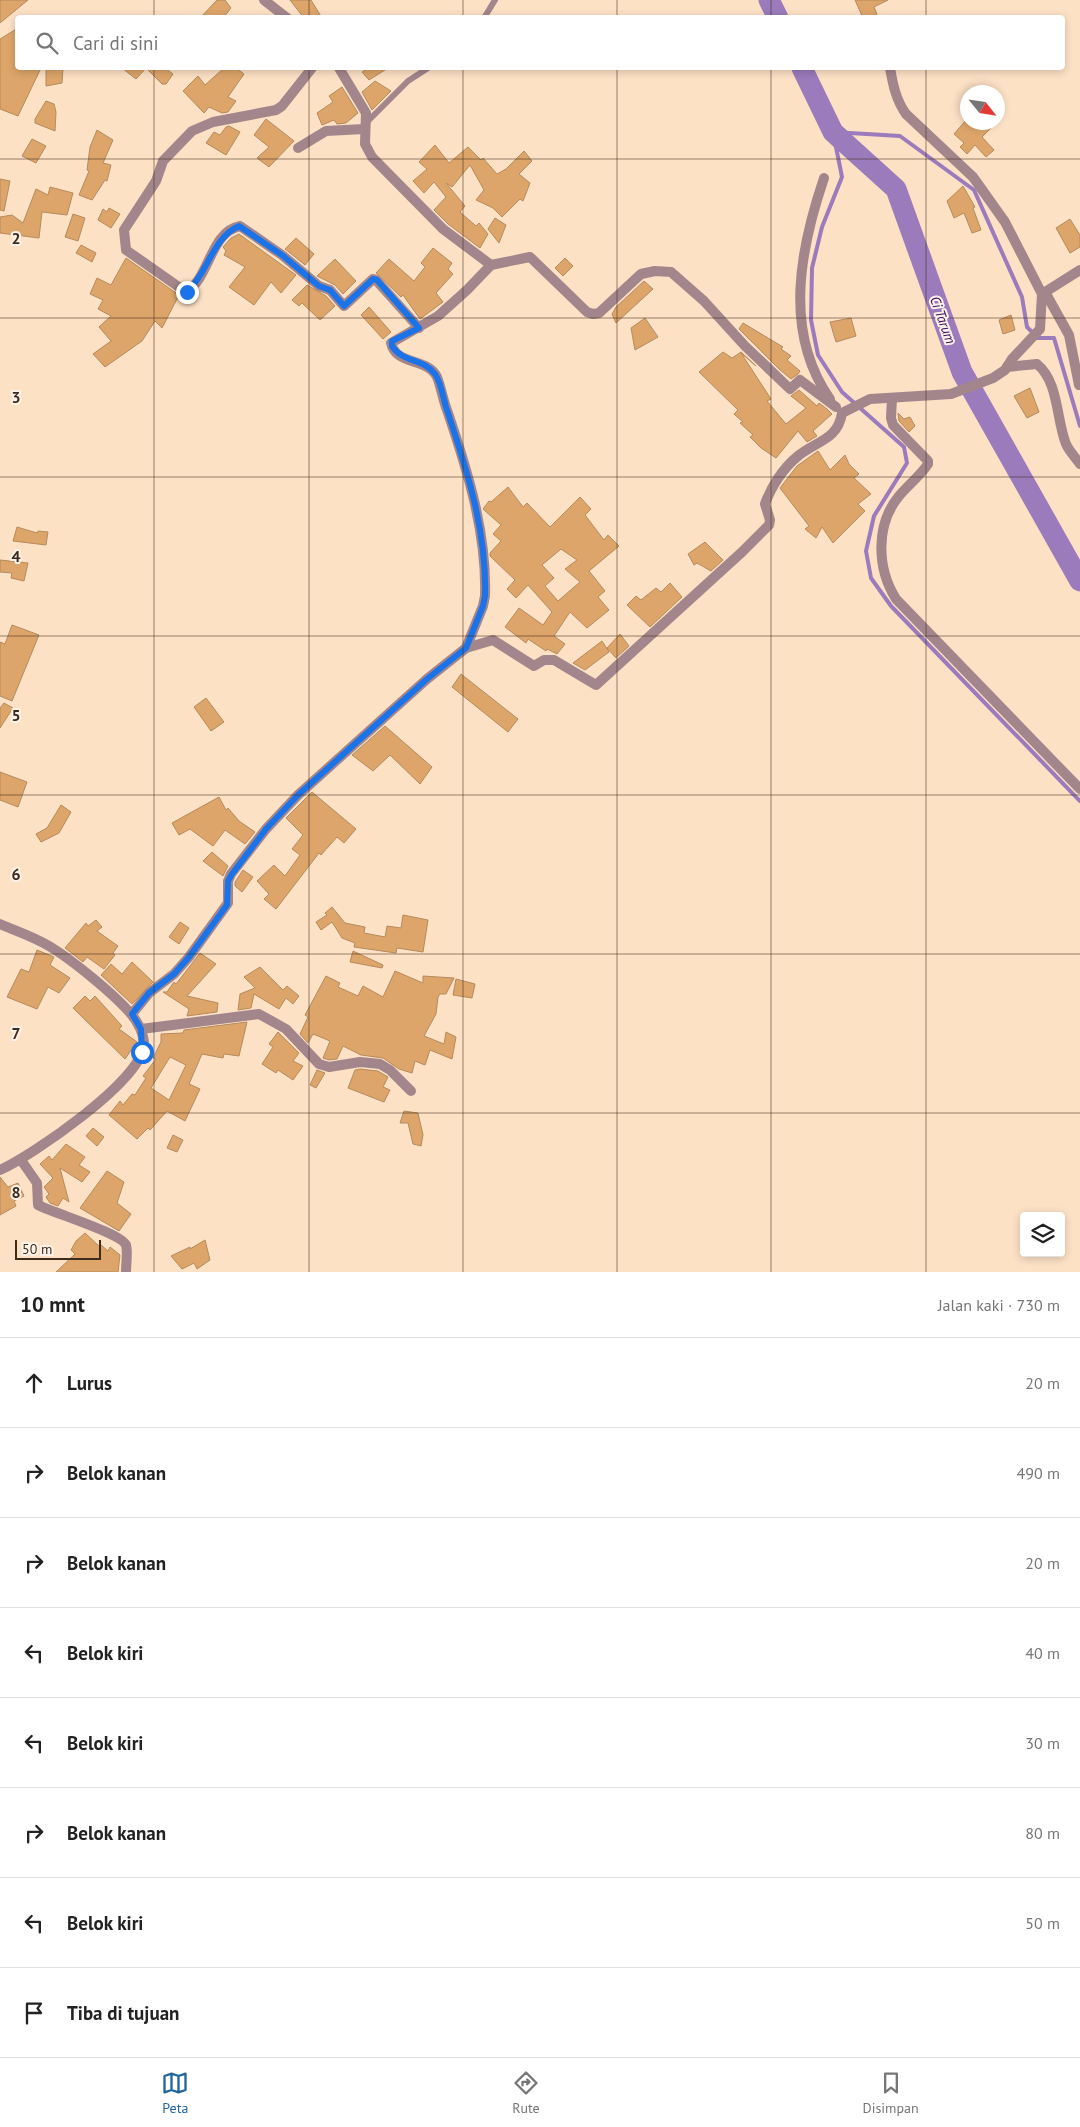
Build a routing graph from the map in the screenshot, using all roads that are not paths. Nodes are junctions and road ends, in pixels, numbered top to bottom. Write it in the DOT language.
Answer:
graph roads {
  1 [pos="264,0"];
  2 [pos="495,0"];
  3 [pos="283,15"];
  4 [pos="486,15"];
  5 [pos="310,70"];
  6 [pos="340,70"];
  7 [pos="425,70"];
  8 [pos="890,70"];
  9 [pos="366,125"];
  10 [pos="298,148"];
  11 [pos="824,178"];
  12 [pos="491,264"];
  13 [pos="1080,270"];
  14 [pos="1043,293"];
  15 [pos="419,328"];
  16 [pos="1008,367"];
  17 [pos="1079,385"];
  18 [pos="892,398"];
  19 [pos="842,411"];
  20 [pos="1080,464"];
  21 [pos="466,648"];
  22 [pos="1080,789"];
  23 [pos="0,924"];
  24 [pos="132,1014"];
  25 [pos="141,1029"];
  26 [pos="411,1091"];
  27 [pos="21,1160"];
  28 [pos="0,1170"];
  29 [pos="126,1272"];
  1 -- 3 [label="street"];
  2 -- 4 [label="lane"];
  5 -- 15 [label="street"];
  6 -- 9 [label="street"];
  7 -- 9 [label="lane"];
  8 -- 14 [label="street"];
  9 -- 10 [label="street"];
  9 -- 12 [label="street"];
  11 -- 19 [label="street"];
  12 -- 15 [label="street"];
  12 -- 19 [label="street"];
  13 -- 14 [label="street"];
  14 -- 16 [label="street"];
  14 -- 17 [label="street"];
  15 -- 21 [label="street"];
  16 -- 18 [label="street"];
  16 -- 20 [label="street"];
  18 -- 19 [label="street"];
  18 -- 22 [label="street"];
  19 -- 21 [label="street"];
  21 -- 24 [label="street"];
  23 -- 24 [label="street"];
  24 -- 25 [label="street"];
  25 -- 26 [label="street"];
  25 -- 27 [label="street"];
  27 -- 28 [label="street"];
  27 -- 29 [label="street"];
}
